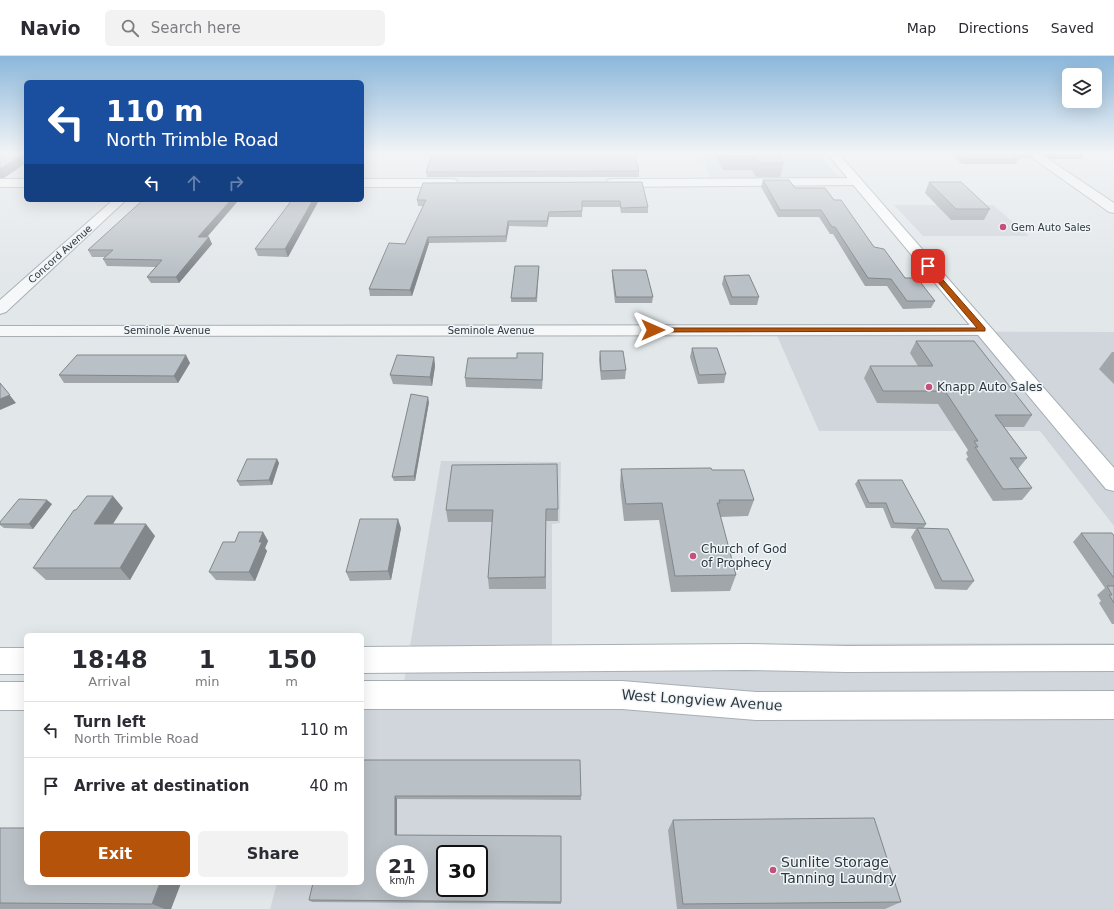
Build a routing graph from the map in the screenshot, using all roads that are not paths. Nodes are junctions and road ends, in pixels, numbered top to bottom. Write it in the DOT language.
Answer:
graph roads {
  1 [pos="865,192"];
  2 [pos="1089,192"];
  3 [pos="118,202"];
  4 [pos="1114,209"];
  5 [pos="0,309"];
  6 [pos="0,330"];
  7 [pos="983,330"];
  8 [pos="1114,483"];
  9 [pos="1114,658"];
  10 [pos="364,660"];
  11 [pos="0,661"];
  12 [pos="24,661"];
  13 [pos="364,695"];
  14 [pos="0,696"];
  15 [pos="24,696"];
  16 [pos="1114,705"];
  1 -- 7 [label="street"];
  2 -- 4 [label="street"];
  3 -- 5 [label="street, Concord Avenue"];
  6 -- 7 [label="street, Seminole Avenue"];
  7 -- 8 [label="street"];
  9 -- 10 [label="street"];
  11 -- 12 [label="street"];
  13 -- 16 [label="street, West Longview Avenue"];
  14 -- 15 [label="street"];
}
